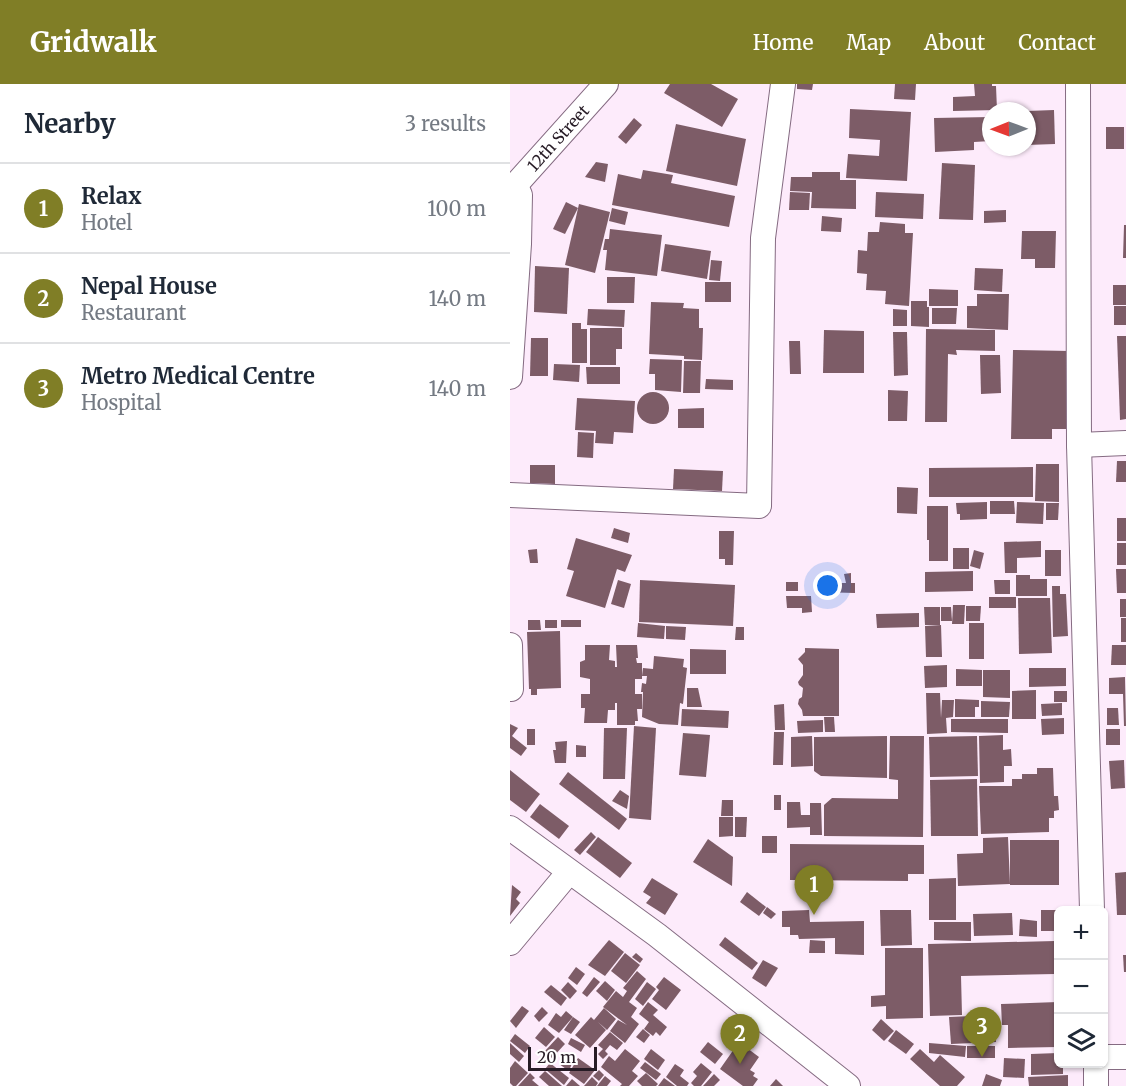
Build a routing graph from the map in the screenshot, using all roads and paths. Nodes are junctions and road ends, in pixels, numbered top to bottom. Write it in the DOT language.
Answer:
graph roads {
  1 [pos="606,84"];
  2 [pos="783,84"];
  3 [pos="1078,84"];
  4 [pos="513,188"];
  5 [pos="510,377"];
  6 [pos="1126,443"];
  7 [pos="1079,445"];
  8 [pos="510,495"];
  9 [pos="510,645"];
  10 [pos="511,689"];
  11 [pos="510,828"];
  12 [pos="569,872"];
  13 [pos="1092,906"];
  14 [pos="510,943"];
  15 [pos="1108,1057"];
  16 [pos="1126,1057"];
  17 [pos="1096,1068"];
  18 [pos="848,1086"];
  19 [pos="1096,1086"];
  1 -- 4 [label="street, 12th Street"];
  2 -- 8 [label="street"];
  3 -- 7 [label="street"];
  4 -- 5 [label="street"];
  6 -- 7 [label="street"];
  7 -- 13 [label="street"];
  9 -- 10 [label="street"];
  11 -- 12 [label="street"];
  12 -- 14 [label="street"];
  12 -- 18 [label="street"];
  15 -- 16 [label="street"];
  17 -- 19 [label="street"];
}
